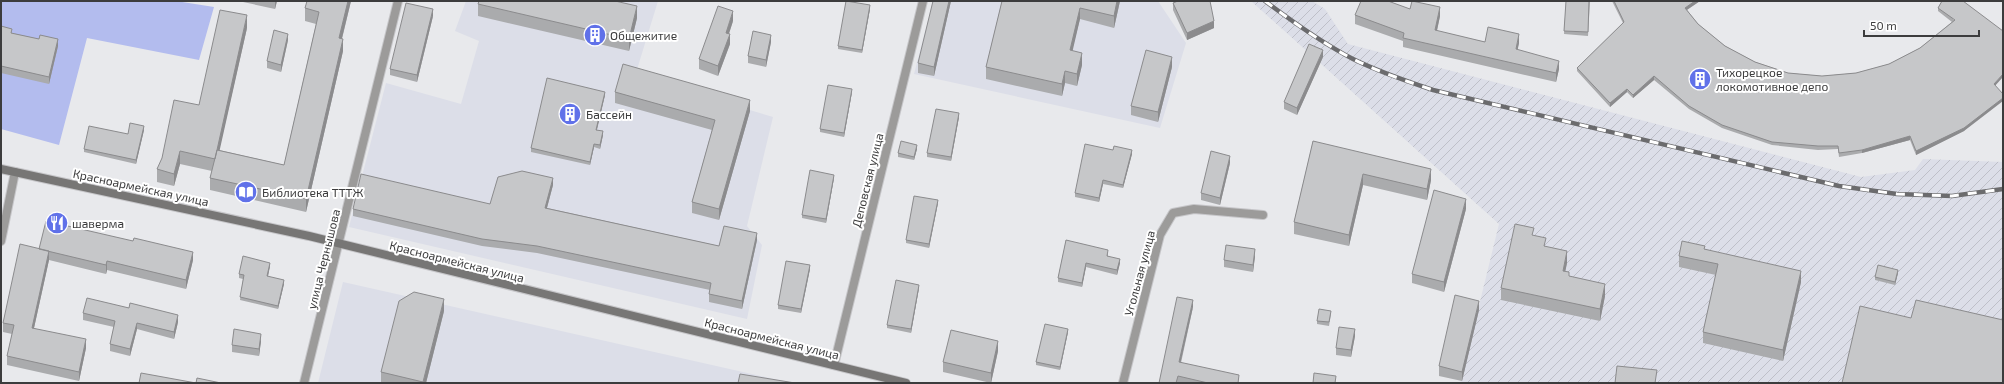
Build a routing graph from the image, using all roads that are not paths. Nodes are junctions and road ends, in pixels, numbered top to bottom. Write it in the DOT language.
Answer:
graph roads {
  1 [pos="398,1"];
  2 [pos="923,1"];
  3 [pos="1,169"];
  4 [pos="15,172"];
  5 [pos="1263,215"];
  6 [pos="1,241"];
  7 [pos="338,245"];
  8 [pos="834,365"];
  9 [pos="304,383"];
  10 [pos="906,383"];
  11 [pos="1123,383"];
  1 -- 7 [label="street, улица Чернышова"];
  2 -- 8 [label="street, Деповская улица"];
  3 -- 4 [label="street, Красноармейская улица"];
  4 -- 6 [label="street"];
  4 -- 7 [label="street, Красноармейская улица"];
  5 -- 11 [label="street, Угольная улица"];
  7 -- 8 [label="street, Красноармейская улица"];
  7 -- 9 [label="street, улица Чернышова"];
  8 -- 10 [label="street, Красноармейская улица"];
}
